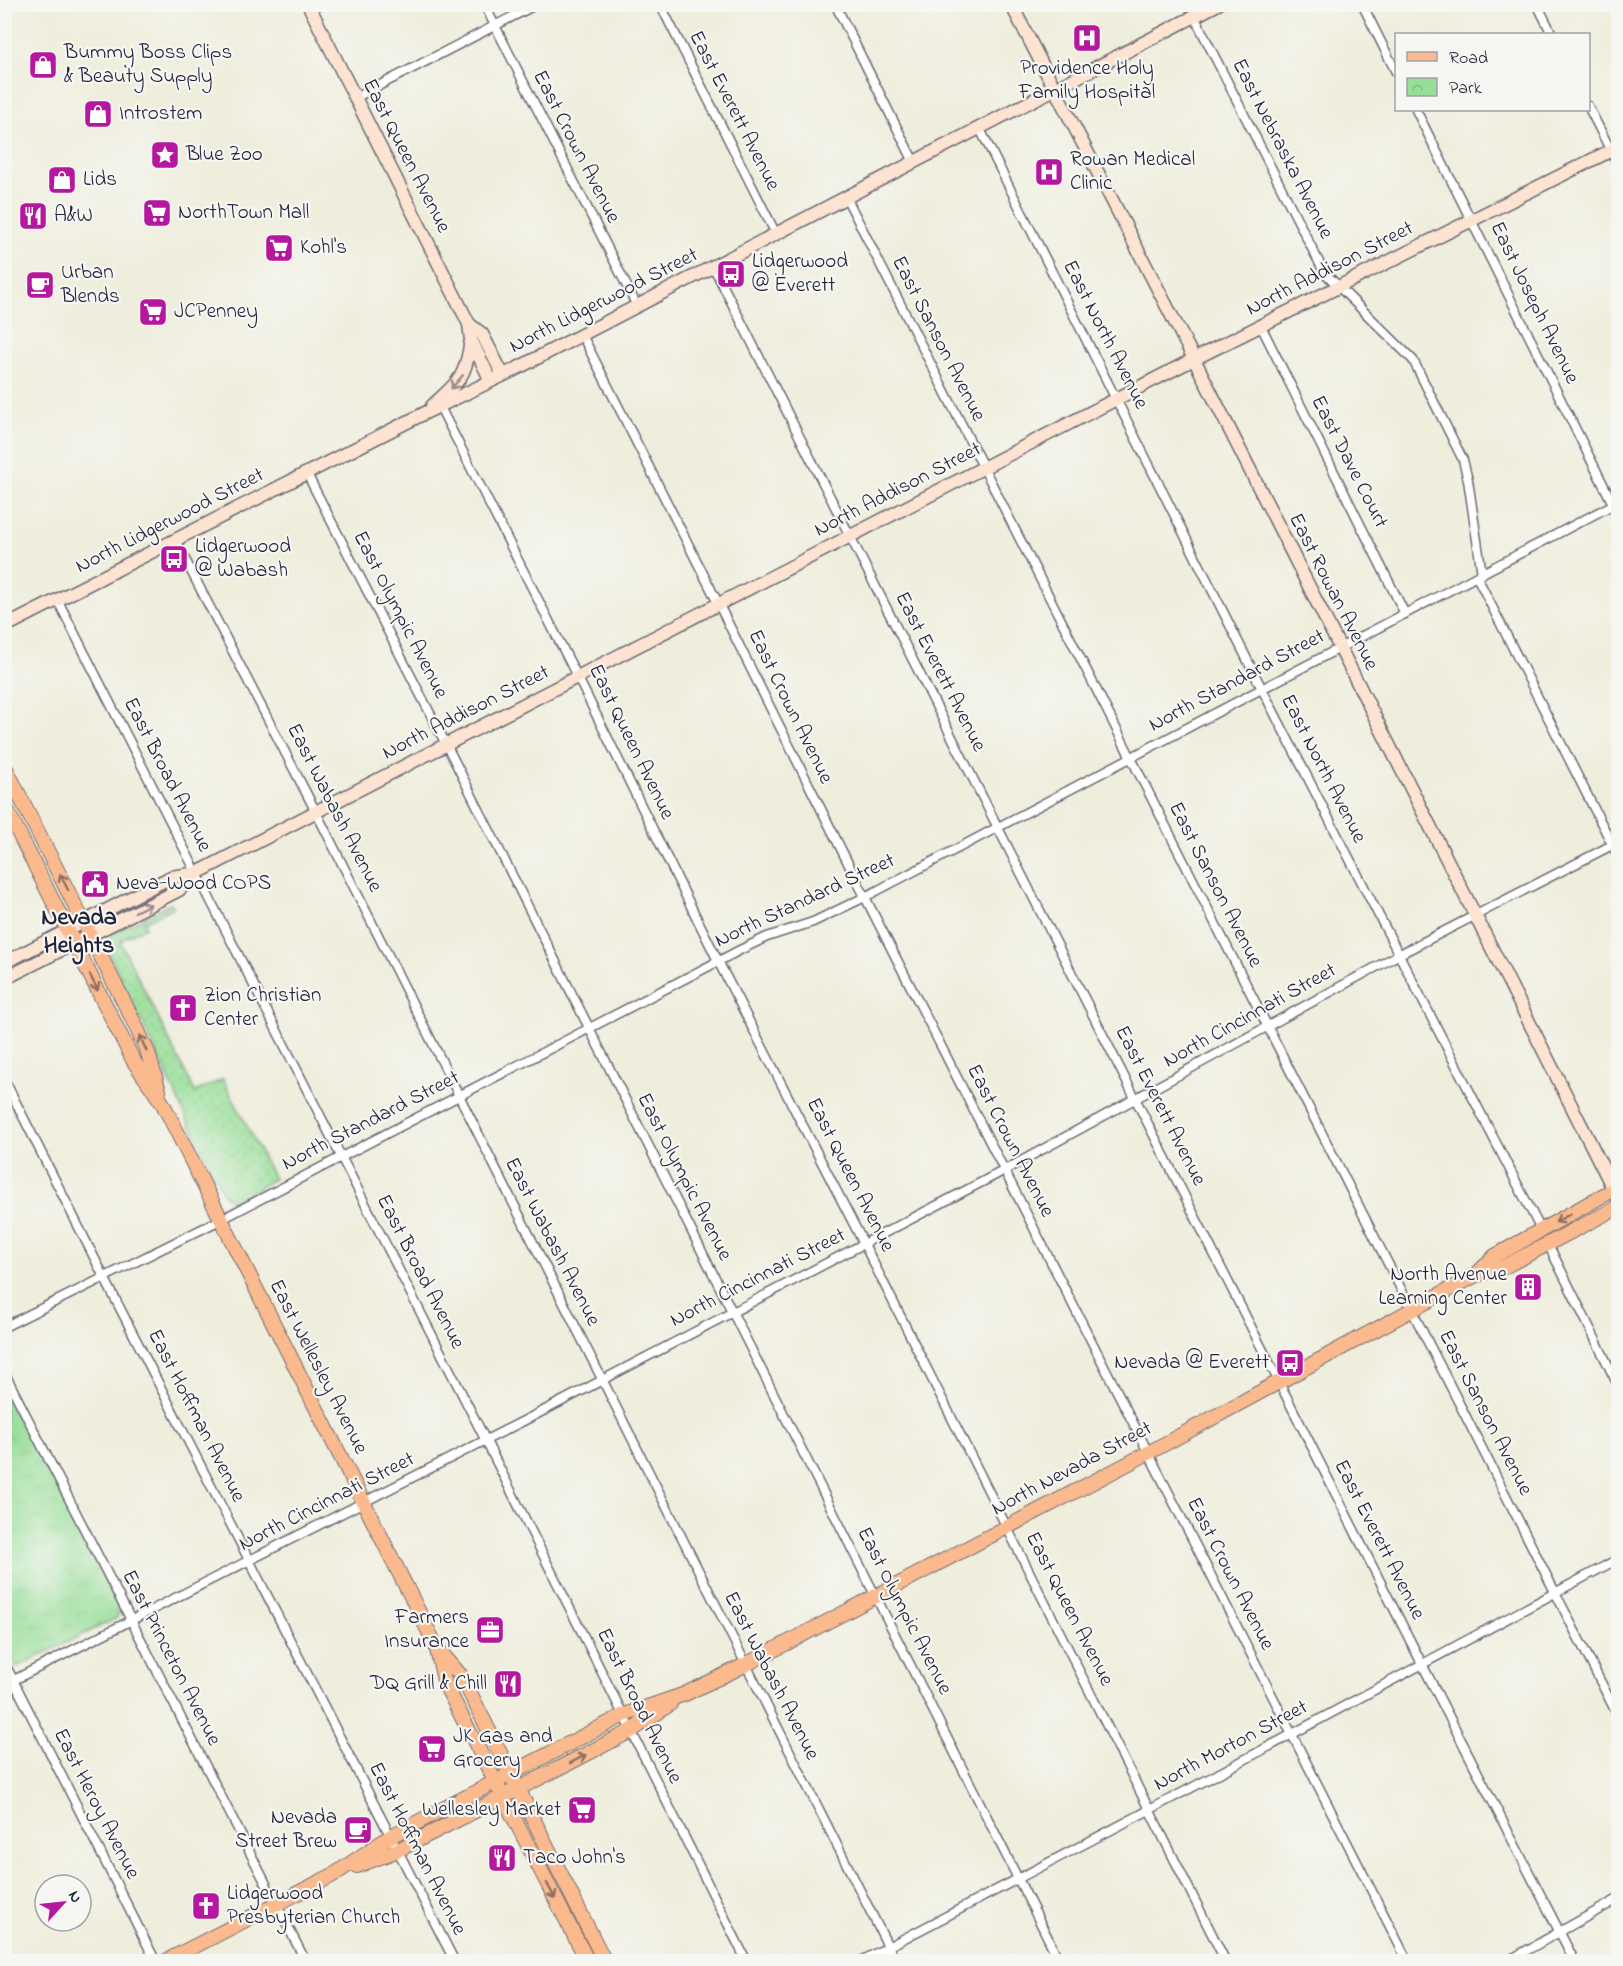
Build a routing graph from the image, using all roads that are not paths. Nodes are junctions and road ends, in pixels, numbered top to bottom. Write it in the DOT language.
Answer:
graph roads {
  1 [pos="308,4"];
  2 [pos="484,4"];
  3 [pos="537,4"];
  4 [pos="660,4"];
  5 [pos="835,4"];
  6 [pos="1011,4"];
  7 [pos="1218,4"];
  8 [pos="1362,4"];
  9 [pos="1537,4"];
  10 [pos="1194,16"];
  11 [pos="494,26"];
  12 [pos="1552,33"];
  13 [pos="1395,70"];
  14 [pos="1055,88"];
  15 [pos="355,98"];
  16 [pos="1590,109"];
  17 [pos="1417,111"];
  18 [pos="980,129"];
  19 [pos="1615,148"];
  20 [pos="915,162"];
  21 [pos="1618,165"];
  22 [pos="846,197"];
  23 [pos="1472,219"];
  24 [pos="776,234"];
  25 [pos="713,266"];
  26 [pos="1338,287"];
  27 [pos="637,306"];
  28 [pos="469,324"];
  29 [pos="1261,326"];
  30 [pos="582,335"];
  31 [pos="471,340"];
  32 [pos="1194,359"];
  33 [pos="497,378"];
  34 [pos="1117,398"];
  35 [pos="440,407"];
  36 [pos="424,413"];
  37 [pos="984,468"];
  38 [pos="307,474"];
  39 [pos="1616,504"];
  40 [pos="1618,514"];
  41 [pos="851,536"];
  42 [pos="175,540"];
  43 [pos="1480,575"];
  44 [pos="58,601"];
  45 [pos="719,605"];
  46 [pos="1405,615"];
  47 [pos="4,627"];
  48 [pos="1339,648"];
  49 [pos="578,677"];
  50 [pos="1262,689"];
  51 [pos="446,745"];
  52 [pos="1130,758"];
  53 [pos="4,765"];
  54 [pos="4,804"];
  55 [pos="316,812"];
  56 [pos="998,827"];
  57 [pos="1616,844"];
  58 [pos="1618,856"];
  59 [pos="197,873"];
  60 [pos="864,897"];
  61 [pos="1475,915"];
  62 [pos="87,928"];
  63 [pos="71,936"];
  64 [pos="1398,955"];
  65 [pos="718,961"];
  66 [pos="4,963"];
  67 [pos="4,979"];
  68 [pos="1267,1027"];
  69 [pos="590,1030"];
  70 [pos="4,1079"];
  71 [pos="458,1096"];
  72 [pos="1136,1099"];
  73 [pos="163,1104"];
  74 [pos="340,1157"];
  75 [pos="1005,1170"];
  76 [pos="1617,1192"];
  77 [pos="1618,1207"];
  78 [pos="220,1220"];
  79 [pos="1541,1230"];
  80 [pos="864,1244"];
  81 [pos="1548,1244"];
  82 [pos="1476,1275"];
  83 [pos="104,1277"];
  84 [pos="1412,1311"];
  85 [pos="732,1312"];
  86 [pos="4,1327"];
  87 [pos="4,1372"];
  88 [pos="601,1381"];
  89 [pos="1280,1383"];
  90 [pos="1618,1385"];
  91 [pos="486,1441"];
  92 [pos="1148,1453"];
  93 [pos="364,1504"];
  94 [pos="1006,1528"];
  95 [pos="1618,1559"];
  96 [pos="249,1561"];
  97 [pos="1557,1593"];
  98 [pos="877,1596"];
  99 [pos="132,1620"];
  100 [pos="437,1648"];
  101 [pos="4,1662"];
  102 [pos="1422,1664"];
  103 [pos="745,1665"];
  104 [pos="14,1680"];
  105 [pos="4,1685"];
  106 [pos="685,1694"];
  107 [pos="624,1716"];
  108 [pos="1618,1716"];
  109 [pos="631,1731"];
  110 [pos="1291,1735"];
  111 [pos="512,1774"];
  112 [pos="495,1783"];
  113 [pos="519,1789"];
  114 [pos="502,1798"];
  115 [pos="1150,1810"];
  116 [pos="391,1836"];
  117 [pos="398,1850"];
  118 [pos="335,1874"];
  119 [pos="1019,1879"];
  120 [pos="1618,1899"];
  121 [pos="277,1904"];
  122 [pos="1560,1931"];
  123 [pos="888,1946"];
  124 [pos="4,1951"];
  125 [pos="10,1962"];
  126 [pos="156,1962"];
  127 [pos="164,1962"];
  128 [pos="306,1962"];
  129 [pos="455,1962"];
  130 [pos="588,1962"];
  131 [pos="605,1962"];
  132 [pos="747,1962"];
  133 [pos="859,1962"];
  134 [pos="896,1962"];
  135 [pos="1060,1962"];
  136 [pos="1226,1962"];
  137 [pos="1408,1962"];
  138 [pos="1506,1962"];
  139 [pos="1575,1962"];
  1 -- 15 [label="street, East Queen Avenue"];
  2 -- 11 [label="street, East Crown Avenue"];
  3 -- 11 [label="street"];
  4 -- 24 [label="street, East Everett Avenue"];
  5 -- 20 [label="street"];
  6 -- 14 [label="street, East Rowan Avenue"];
  7 -- 10 [label="street, North Lidgerwood Street"];
  8 -- 13 [label="street"];
  9 -- 12 [label="street"];
  10 -- 14 [label="street, North Lidgerwood Street"];
  10 -- 26 [label="street, East Nebraska Avenue"];
  11 -- 15 [label="street"];
  11 -- 27 [label="street, East Crown Avenue"];
  14 -- 18 [label="street, North Lidgerwood Street"];
  14 -- 32 [label="street, East Rowan Avenue"];
  15 -- 28 [label="street, East Queen Avenue"];
  16 -- 19 [label="street"];
  17 -- 23 [label="street, East Joseph Avenue"];
  18 -- 20 [label="street, North Lidgerwood Street"];
  18 -- 34 [label="street, East North Avenue"];
  19 -- 21 [label="street"];
  19 -- 23 [label="street, North Addison Street"];
  20 -- 22 [label="street, North Lidgerwood Street"];
  22 -- 24 [label="street, North Lidgerwood Street"];
  22 -- 37 [label="street, East Sanson Avenue"];
  23 -- 26 [label="street, North Addison Street"];
  23 -- 39 [label="street, East Joseph Avenue"];
  24 -- 25 [label="street, North Lidgerwood Street"];
  25 -- 27 [label="street, North Lidgerwood Street"];
  25 -- 41 [label="street, East Everett Avenue"];
  26 -- 29 [label="street, North Addison Street"];
  26 -- 43 [label="street, East Nebraska Avenue"];
  27 -- 30 [label="street, North Lidgerwood Street"];
  28 -- 31 [label="street, East Queen Avenue"];
  28 -- 33 [label="street, East Queen Avenue"];
  29 -- 32 [label="street, North Addison Street"];
  29 -- 46 [label="street, East Dave Court"];
  30 -- 33 [label="street, North Lidgerwood Street"];
  30 -- 45 [label="street, East Crown Avenue"];
  31 -- 33 [label="street, East Queen Avenue"];
  31 -- 36 [label="street, one-way"];
  32 -- 34 [label="street, North Addison Street"];
  32 -- 48 [label="street, East Rowan Avenue"];
  33 -- 35 [label="street, North Lidgerwood Street"];
  34 -- 37 [label="street, North Addison Street"];
  34 -- 50 [label="street, East North Avenue"];
  35 -- 36 [label="street, North Lidgerwood Street"];
  35 -- 49 [label="street, East Queen Avenue"];
  36 -- 38 [label="street, North Lidgerwood Street"];
  37 -- 41 [label="street, North Addison Street"];
  37 -- 52 [label="street, East Sanson Avenue"];
  38 -- 42 [label="street, North Lidgerwood Street"];
  38 -- 51 [label="street, East Olympic Avenue"];
  39 -- 40 [label="street, East Joseph Avenue"];
  39 -- 43 [label="street, North Standard Street"];
  41 -- 45 [label="street, North Addison Street"];
  41 -- 56 [label="street, East Everett Avenue"];
  42 -- 44 [label="street, North Lidgerwood Street"];
  42 -- 55 [label="street, East Wabash Avenue"];
  43 -- 46 [label="street, North Standard Street"];
  43 -- 57 [label="street, East Nebraska Avenue"];
  44 -- 47 [label="street, North Lidgerwood Street"];
  44 -- 59 [label="street, East Broad Avenue"];
  45 -- 49 [label="street, North Addison Street"];
  45 -- 60 [label="street, East Crown Avenue"];
  46 -- 48 [label="street, North Standard Street"];
  48 -- 50 [label="street, North Standard Street"];
  48 -- 61 [label="street, East Rowan Avenue"];
  49 -- 51 [label="street, North Addison Street"];
  49 -- 65 [label="street, East Queen Avenue"];
  50 -- 52 [label="street, North Standard Street"];
  50 -- 64 [label="street, East North Avenue"];
  51 -- 55 [label="street, North Addison Street"];
  51 -- 69 [label="street, East Olympic Avenue"];
  52 -- 56 [label="street, North Standard Street"];
  52 -- 68 [label="street, East Sanson Avenue"];
  62 -- 53 [label="main road, East Wellesley Avenue, one-way"];
  54 -- 63 [label="main road, East Wellesley Avenue"];
  55 -- 59 [label="street, North Addison Street"];
  55 -- 71 [label="street, East Wabash Avenue"];
  56 -- 60 [label="street, North Standard Street"];
  56 -- 72 [label="street, East Everett Avenue"];
  57 -- 58 [label="street, East Nebraska Avenue"];
  57 -- 61 [label="street, North Cincinnati Street"];
  59 -- 62 [label="street, North Addison Street"];
  59 -- 74 [label="street, East Broad Avenue"];
  60 -- 65 [label="street, North Standard Street"];
  60 -- 75 [label="street, East Crown Avenue"];
  61 -- 64 [label="street, North Cincinnati Street"];
  61 -- 76 [label="street, East Rowan Avenue"];
  62 -- 63 [label="street, North Addison Street"];
  73 -- 62 [label="main road, East Wellesley Avenue, one-way"];
  63 -- 66 [label="street, North Addison Street"];
  63 -- 67 [label="street, North Addison Street"];
  63 -- 73 [label="main road, East Wellesley Avenue, one-way"];
  64 -- 68 [label="street, North Cincinnati Street"];
  64 -- 79 [label="street, East North Avenue"];
  65 -- 69 [label="street, North Standard Street"];
  65 -- 80 [label="street, East Queen Avenue"];
  68 -- 72 [label="street, North Cincinnati Street"];
  68 -- 84 [label="street, East Sanson Avenue"];
  69 -- 71 [label="street, North Standard Street"];
  69 -- 85 [label="street, East Olympic Avenue"];
  70 -- 83 [label="street, East Hoffman Avenue"];
  71 -- 74 [label="street, North Standard Street"];
  71 -- 88 [label="street, East Wabash Avenue"];
  72 -- 75 [label="street, North Cincinnati Street"];
  72 -- 89 [label="street, East Everett Avenue"];
  73 -- 78 [label="main road, East Wellesley Avenue"];
  74 -- 78 [label="street, North Standard Street"];
  74 -- 91 [label="street, East Broad Avenue"];
  75 -- 80 [label="street, North Cincinnati Street"];
  75 -- 92 [label="street, East Crown Avenue"];
  76 -- 79 [label="main road, North Nevada Street, one-way"];
  77 -- 81 [label="main road, North Nevada Street"];
  78 -- 83 [label="street, North Standard Street"];
  78 -- 93 [label="main road, East Wellesley Avenue"];
  79 -- 82 [label="main road, North Nevada Street"];
  80 -- 85 [label="street, North Cincinnati Street"];
  80 -- 94 [label="street, East Queen Avenue"];
  81 -- 82 [label="main road, North Nevada Street"];
  81 -- 90 [label="street"];
  82 -- 84 [label="main road, North Nevada Street"];
  83 -- 86 [label="street, North Standard Street"];
  83 -- 96 [label="street, East Hoffman Avenue"];
  84 -- 89 [label="main road, North Nevada Street"];
  84 -- 97 [label="street, East Sanson Avenue"];
  85 -- 88 [label="street, North Cincinnati Street"];
  85 -- 98 [label="street, East Olympic Avenue"];
  87 -- 99 [label="street, East Princeton Avenue"];
  88 -- 91 [label="street, North Cincinnati Street"];
  88 -- 103 [label="street, East Wabash Avenue"];
  89 -- 92 [label="main road, North Nevada Street"];
  89 -- 102 [label="street, East Everett Avenue"];
  91 -- 93 [label="street, North Cincinnati Street"];
  91 -- 107 [label="street, East Broad Avenue"];
  92 -- 94 [label="main road, North Nevada Street"];
  92 -- 110 [label="street, East Crown Avenue"];
  93 -- 96 [label="street, North Cincinnati Street"];
  93 -- 100 [label="main road, East Wellesley Avenue"];
  94 -- 98 [label="main road, North Nevada Street"];
  94 -- 115 [label="street, East Queen Avenue"];
  95 -- 97 [label="street, North Morton Street"];
  96 -- 99 [label="street, North Cincinnati Street"];
  96 -- 116 [label="street, East Hoffman Avenue"];
  97 -- 102 [label="street, North Morton Street"];
  97 -- 108 [label="street, East Sanson Avenue"];
  98 -- 103 [label="main road, North Nevada Street"];
  98 -- 119 [label="street, East Olympic Avenue"];
  99 -- 104 [label="street, North Cincinnati Street"];
  99 -- 121 [label="street, East Princeton Avenue"];
  100 -- 111 [label="main road, East Wellesley Avenue"];
  100 -- 112 [label="main road, East Wellesley Avenue"];
  101 -- 104 [label="street, East Heroy Avenue"];
  102 -- 110 [label="street, North Morton Street"];
  102 -- 122 [label="street, East Everett Avenue"];
  103 -- 106 [label="main road, North Nevada Street"];
  103 -- 123 [label="street, East Wabash Avenue"];
  104 -- 105 [label="street, North Cincinnati Street"];
  104 -- 126 [label="street, East Heroy Avenue"];
  106 -- 107 [label="main road, North Nevada Street"];
  106 -- 109 [label="main road, North Nevada Street"];
  107 -- 109 [label="street, East Broad Avenue"];
  107 -- 111 [label="main road, North Nevada Street"];
  113 -- 109 [label="main road, North Nevada Street, one-way"];
  109 -- 132 [label="street, East Broad Avenue"];
  110 -- 115 [label="street, North Morton Street"];
  110 -- 137 [label="street, East Crown Avenue"];
  111 -- 112 [label="main road, North Nevada Street"];
  111 -- 113 [label="main road, East Wellesley Avenue"];
  112 -- 114 [label="main road, East Wellesley Avenue"];
  112 -- 116 [label="main road, North Nevada Street"];
  113 -- 114 [label="main road, North Nevada Street"];
  113 -- 131 [label="main road, East Wellesley Avenue"];
  114 -- 117 [label="main road, North Nevada Street"];
  114 -- 130 [label="main road, East Wellesley Avenue, one-way"];
  115 -- 119 [label="street, North Morton Street"];
  115 -- 136 [label="street, East Queen Avenue"];
  116 -- 117 [label="street, East Hoffman Avenue"];
  116 -- 118 [label="main road, North Nevada Street"];
  117 -- 118 [label="main road, North Nevada Street"];
  117 -- 129 [label="street, East Hoffman Avenue"];
  118 -- 121 [label="main road, North Nevada Street"];
  119 -- 123 [label="street, North Morton Street"];
  119 -- 135 [label="street, East Olympic Avenue"];
  120 -- 122 [label="street"];
  121 -- 127 [label="main road, North Nevada Street"];
  121 -- 128 [label="street, East Princeton Avenue"];
  122 -- 138 [label="street"];
  122 -- 139 [label="street, East Everett Avenue"];
  123 -- 133 [label="street, North Morton Street"];
  123 -- 134 [label="street, East Wabash Avenue"];
  124 -- 125 [label="street"];
}
